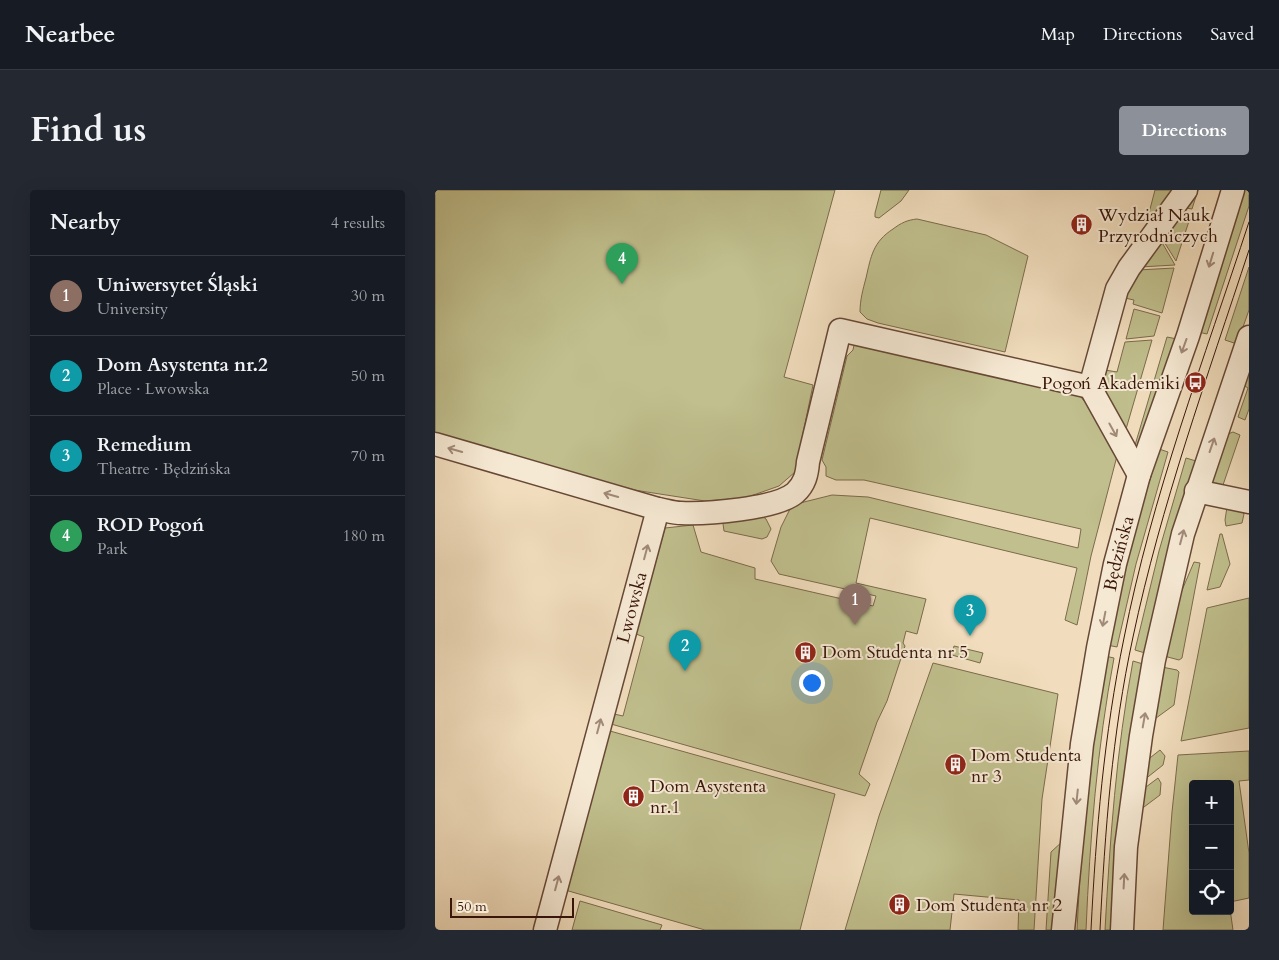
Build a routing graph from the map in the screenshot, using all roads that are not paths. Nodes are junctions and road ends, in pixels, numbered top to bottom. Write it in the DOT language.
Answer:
graph roads {
  1 [pos="1186,190"];
  2 [pos="1233,190"];
  3 [pos="1249,337"];
  4 [pos="1090,387"];
  5 [pos="435,444"];
  6 [pos="1139,475"];
  7 [pos="1196,491"];
  8 [pos="1249,502"];
  9 [pos="658,509"];
  10 [pos="545,930"];
  11 [pos="1063,930"];
  12 [pos="1122,930"];
  1 -- 4 [label="street"];
  2 -- 6 [label="street, Będzińska, one-way"];
  7 -- 3 [label="street, one-way"];
  4 -- 6 [label="street, one-way"];
  4 -- 9 [label="street"];
  9 -- 5 [label="street, one-way"];
  6 -- 11 [label="street, Będzińska, one-way"];
  7 -- 8 [label="street"];
  12 -- 7 [label="street, one-way"];
  10 -- 9 [label="street, Lwowska, one-way"];
}
